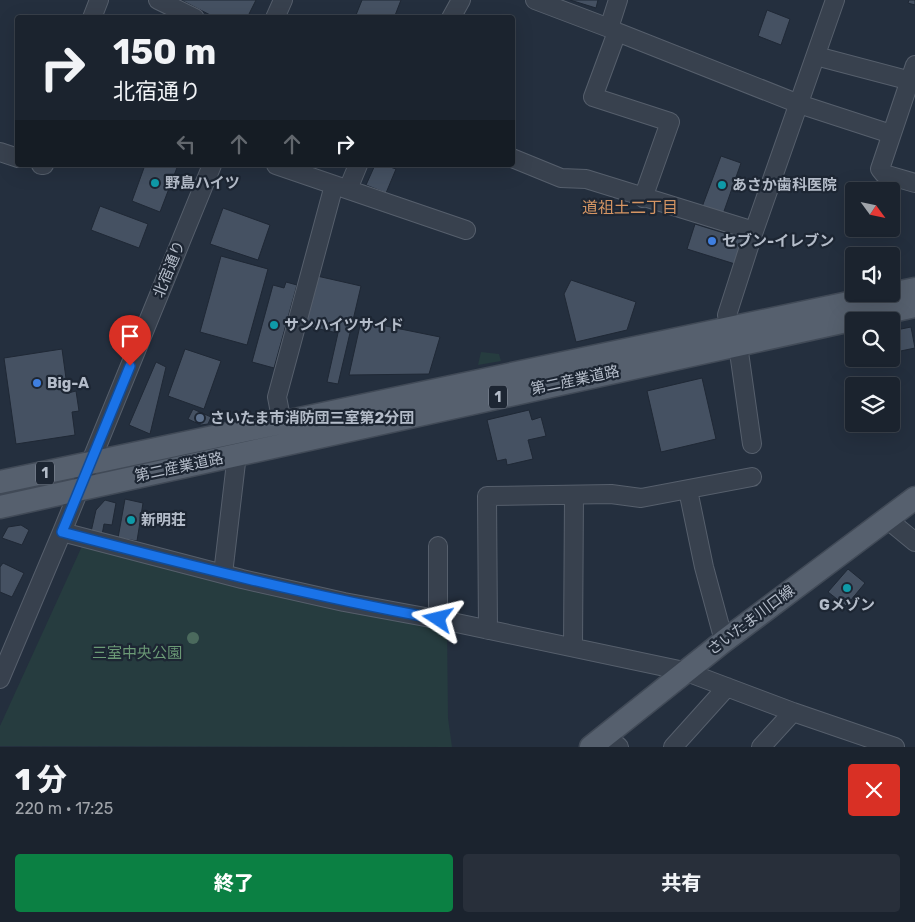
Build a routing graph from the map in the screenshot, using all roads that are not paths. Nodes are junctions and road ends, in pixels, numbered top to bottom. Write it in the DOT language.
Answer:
graph roads {
  1 [pos="99,0"];
  2 [pos="158,0"];
  3 [pos="283,0"];
  4 [pos="461,0"];
  5 [pos="535,0"];
  6 [pos="618,0"];
  7 [pos="835,0"];
  8 [pos="93,15"];
  9 [pos="189,15"];
  10 [pos="276,15"];
  11 [pos="453,15"];
  12 [pos="613,30"];
  13 [pos="816,56"];
  14 [pos="913,76"];
  15 [pos="799,104"];
  16 [pos="891,134"];
  17 [pos="0,152"];
  18 [pos="15,157"];
  19 [pos="515,159"];
  20 [pos="211,167"];
  21 [pos="282,167"];
  22 [pos="356,167"];
  23 [pos="915,183"];
  24 [pos="341,187"];
  25 [pos="643,198"];
  26 [pos="466,230"];
  27 [pos="754,231"];
  28 [pos="915,289"];
  29 [pos="915,306"];
  30 [pos="734,336"];
  31 [pos="282,423"];
  32 [pos="752,444"];
  33 [pos="236,454"];
  34 [pos="91,464"];
  35 [pos="752,477"];
  36 [pos="0,482"];
  37 [pos="80,488"];
  38 [pos="688,490"];
  39 [pos="574,496"];
  40 [pos="915,498"];
  41 [pos="0,507"];
  42 [pos="887,519"];
  43 [pos="62,532"];
  44 [pos="915,542"];
  45 [pos="438,546"];
  46 [pos="223,574"];
  47 [pos="438,619"];
  48 [pos="488,630"];
  49 [pos="724,641"];
  50 [pos="573,647"];
  51 [pos="684,671"];
  52 [pos="0,679"];
  53 [pos="728,687"];
  54 [pos="793,712"];
  55 [pos="605,743"];
  56 [pos="673,747"];
  57 [pos="761,747"];
  58 [pos="895,747"];
  1 -- 8 [label="street"];
  2 -- 9 [label="street"];
  3 -- 10 [label="street"];
  4 -- 11 [label="street"];
  5 -- 12 [label="street"];
  6 -- 12 [label="street"];
  7 -- 13 [label="street"];
  12 -- 15 [label="street"];
  12 -- 25 [label="street"];
  13 -- 14 [label="street"];
  13 -- 15 [label="street"];
  14 -- 16 [label="street"];
  15 -- 16 [label="street"];
  15 -- 27 [label="street"];
  16 -- 23 [label="street"];
  17 -- 18 [label="street"];
  19 -- 25 [label="street"];
  20 -- 34 [label="street, 北宿通り"];
  21 -- 24 [label="street"];
  22 -- 24 [label="street"];
  24 -- 26 [label="street"];
  24 -- 31 [label="street"];
  25 -- 27 [label="street"];
  27 -- 30 [label="street"];
  28 -- 30 [label="main road, 第二産業道路 / 1"];
  29 -- 30 [label="main road, 第二産業道路 / 1"];
  30 -- 31 [label="main road, 第二産業道路 / 1"];
  30 -- 32 [label="street"];
  30 -- 33 [label="main road, 第二産業道路 / 1"];
  31 -- 34 [label="main road, 第二産業道路 / 1"];
  33 -- 37 [label="main road, 第二産業道路 / 1"];
  33 -- 46 [label="street"];
  34 -- 36 [label="main road, 第二産業道路 / 1"];
  34 -- 37 [label="street, 北宿通り"];
  35 -- 38 [label="street"];
  37 -- 41 [label="main road, 第二産業道路 / 1"];
  37 -- 43 [label="street, 北宿通り"];
  38 -- 39 [label="street"];
  38 -- 49 [label="street"];
  39 -- 48 [label="street"];
  39 -- 50 [label="street"];
  40 -- 42 [label="main road, さいたま川口線"];
  42 -- 44 [label="street"];
  42 -- 49 [label="main road, さいたま川口線"];
  43 -- 46 [label="street"];
  43 -- 52 [label="street, 北宿通り"];
  45 -- 47 [label="street"];
  46 -- 47 [label="street"];
  47 -- 48 [label="street"];
  48 -- 50 [label="street"];
  49 -- 51 [label="main road, さいたま川口線"];
  50 -- 51 [label="street"];
  51 -- 53 [label="street"];
  51 -- 55 [label="main road, さいたま川口線"];
  53 -- 54 [label="street"];
  53 -- 56 [label="street"];
  54 -- 57 [label="street"];
  54 -- 58 [label="street"];
}
